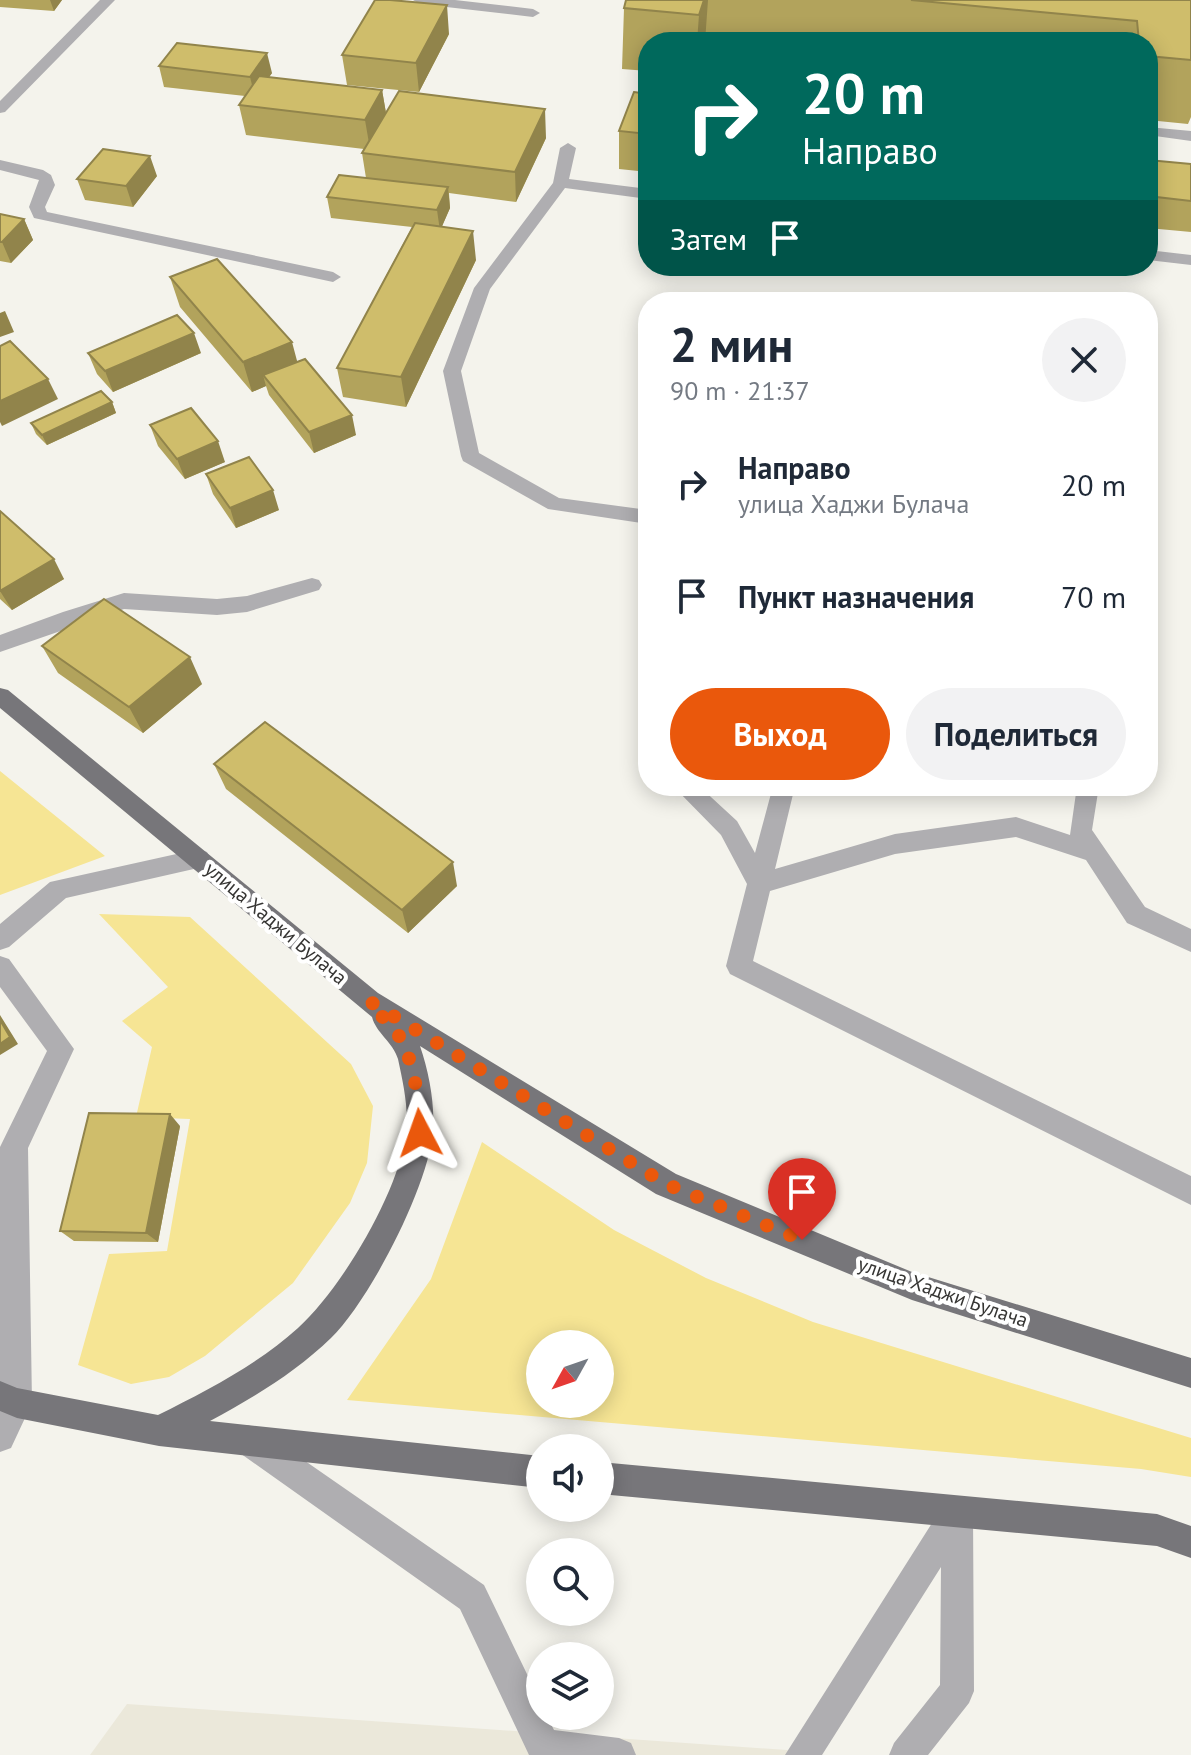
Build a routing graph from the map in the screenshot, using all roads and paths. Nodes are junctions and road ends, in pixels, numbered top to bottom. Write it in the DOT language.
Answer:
graph roads {
  1 [pos="108,0"];
  2 [pos="420,0"];
  3 [pos="533,13"];
  4 [pos="0,109"];
  5 [pos="1158,132"];
  6 [pos="1191,136"];
  7 [pos="568,148"];
  8 [pos="0,165"];
  9 [pos="561,183"];
  10 [pos="638,193"];
  11 [pos="1158,256"];
  12 [pos="1191,260"];
  13 [pos="333,277"];
  14 [pos="638,516"];
  15 [pos="312,585"];
  16 [pos="0,644"];
  17 [pos="0,696"];
  18 [pos="695,796"];
  19 [pos="782,796"];
  20 [pos="1086,796"];
  21 [pos="1095,853"];
  22 [pos="199,859"];
  23 [pos="760,884"];
  24 [pos="0,939"];
  25 [pos="1191,941"];
  26 [pos="0,967"];
  27 [pos="369,1001"];
  28 [pos="7,1143"];
  29 [pos="1191,1191"];
  30 [pos="1191,1373"];
  31 [pos="8,1400"];
  32 [pos="159,1431"];
  33 [pos="0,1437"];
  34 [pos="248,1440"];
  35 [pos="526,1470"];
  36 [pos="614,1479"];
  37 [pos="957,1512"];
  38 [pos="1191,1542"];
  39 [pos="545,1750"];
  40 [pos="619,1755"];
  41 [pos="802,1755"];
  42 [pos="906,1755"];
  1 -- 4 [label="street"];
  2 -- 3 [label="street"];
  5 -- 6 [label="street"];
  7 -- 9 [label="street"];
  8 -- 13 [label="street"];
  9 -- 10 [label="street"];
  9 -- 14 [label="street"];
  11 -- 12 [label="street"];
  15 -- 16 [label="street"];
  17 -- 22 [label="main road, улица Хаджи Булача"];
  18 -- 23 [label="street"];
  19 -- 23 [label="street"];
  20 -- 21 [label="street"];
  21 -- 23 [label="street"];
  21 -- 25 [label="street"];
  22 -- 24 [label="street"];
  22 -- 27 [label="main road, улица Хаджи Булача"];
  23 -- 29 [label="street"];
  26 -- 28 [label="street"];
  27 -- 30 [label="main road, улица Хаджи Булача"];
  27 -- 32 [label="main road"];
  28 -- 31 [label="street"];
  31 -- 32 [label="main road"];
  31 -- 33 [label="street"];
  32 -- 34 [label="main road"];
  34 -- 35 [label="main road"];
  34 -- 39 [label="street"];
  36 -- 37 [label="main road"];
  37 -- 38 [label="main road"];
  37 -- 41 [label="street"];
  37 -- 42 [label="street"];
  39 -- 40 [label="street"];
}
